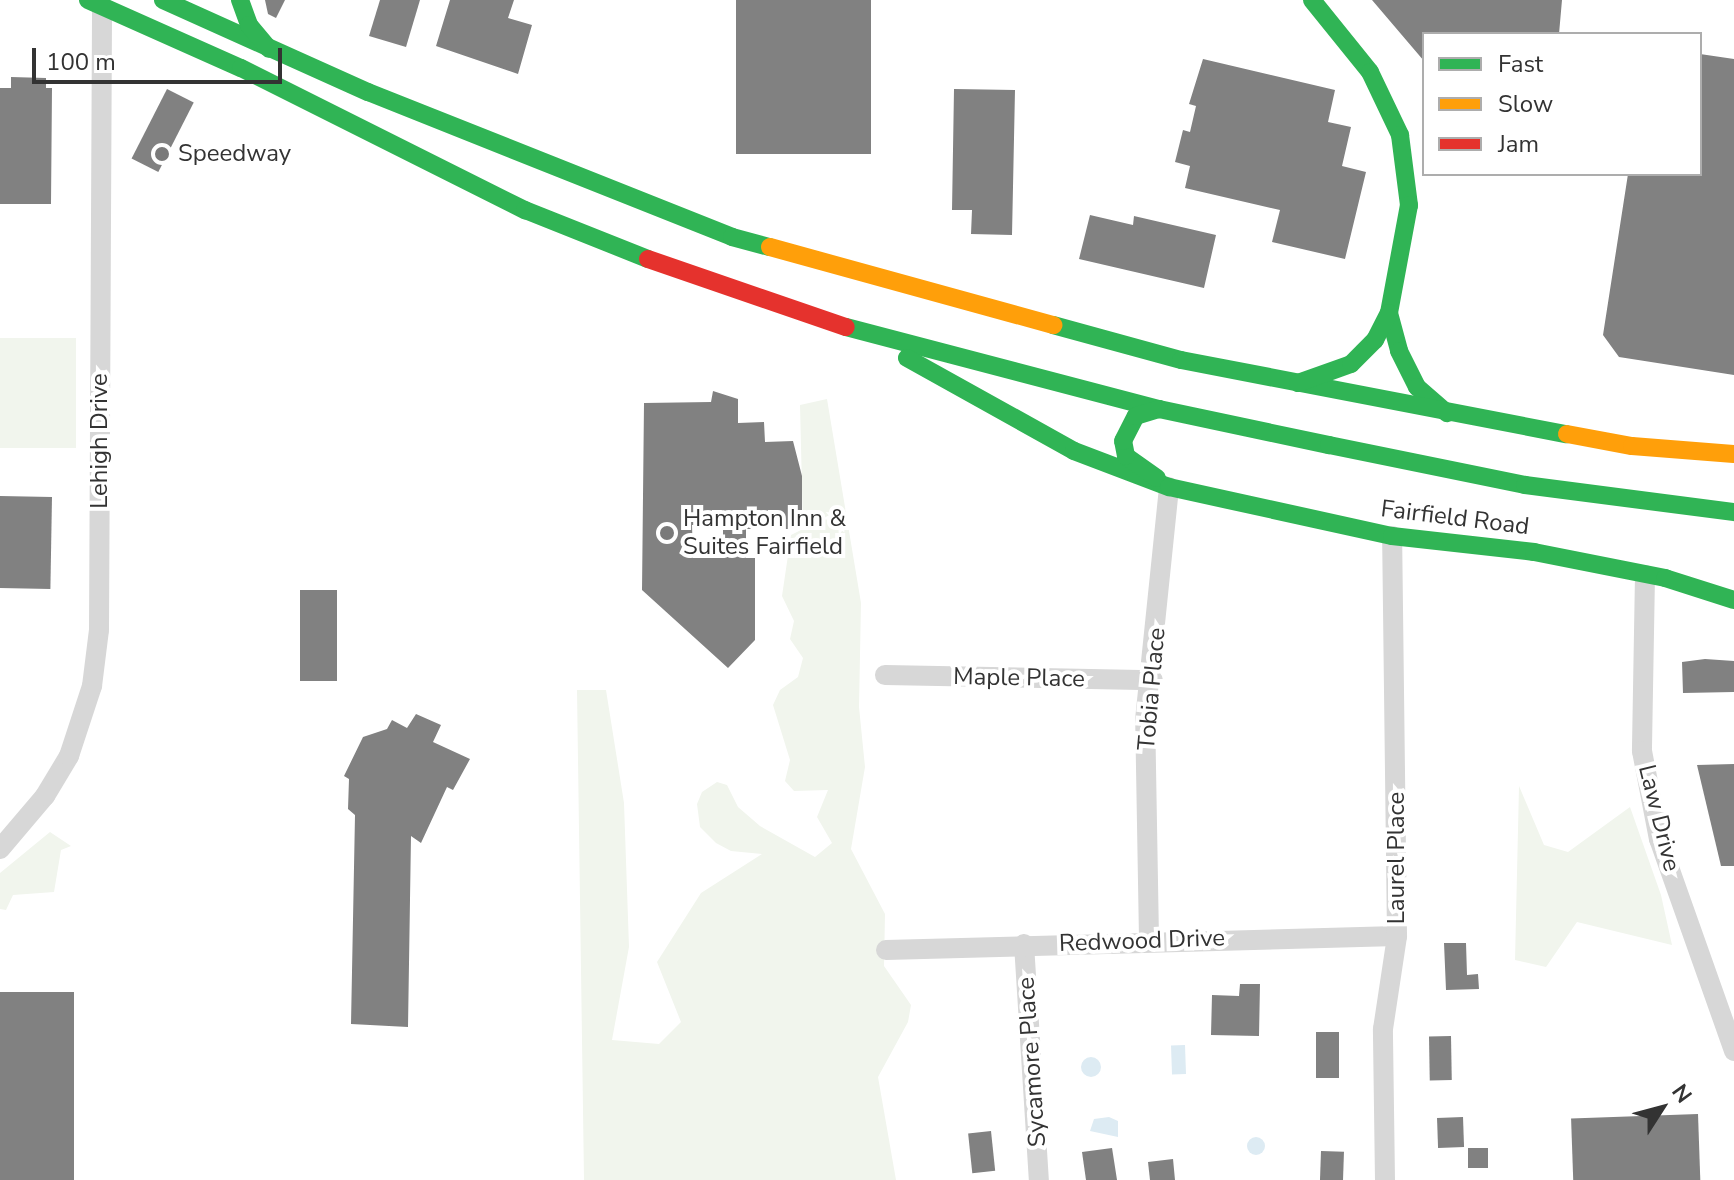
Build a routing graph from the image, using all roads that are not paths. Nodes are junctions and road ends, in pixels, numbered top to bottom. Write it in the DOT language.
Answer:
graph roads {
  1 [pos="163,0"];
  2 [pos="240,0"];
  3 [pos="1312,0"];
  4 [pos="95,3"];
  5 [pos="271,51"];
  6 [pos="1389,313"];
  7 [pos="860,331"];
  8 [pos="1298,383"];
  9 [pos="1159,409"];
  10 [pos="1447,413"];
  11 [pos="1734,454"];
  12 [pos="1169,487"];
  13 [pos="1734,512"];
  14 [pos="1392,536"];
  15 [pos="1645,575"];
  16 [pos="1734,600"];
  17 [pos="885,675"];
  18 [pos="1153,680"];
  19 [pos="0,849"];
  20 [pos="1397,936"];
  21 [pos="1149,939"];
  22 [pos="1024,944"];
  23 [pos="886,950"];
  24 [pos="1734,1051"];
  25 [pos="1039,1180"];
  26 [pos="1385,1180"];
  1 -- 5 [label="main road"];
  2 -- 5 [label="main road"];
  3 -- 6 [label="main road"];
  4 -- 7 [label="main road"];
  4 -- 19 [label="street, Lehigh Drive"];
  5 -- 8 [label="main road"];
  6 -- 8 [label="main road"];
  6 -- 10 [label="main road"];
  7 -- 9 [label="main road"];
  7 -- 12 [label="main road, Fairfield Road"];
  8 -- 10 [label="main road"];
  9 -- 12 [label="main road"];
  9 -- 13 [label="main road"];
  10 -- 11 [label="main road"];
  12 -- 14 [label="main road, Fairfield Road"];
  12 -- 18 [label="street, Tobia Place"];
  14 -- 15 [label="main road, Fairfield Road"];
  14 -- 20 [label="street, Laurel Place"];
  15 -- 16 [label="main road, Fairfield Road"];
  15 -- 24 [label="street, Law Drive"];
  17 -- 18 [label="street, Maple Place"];
  18 -- 21 [label="street, Tobia Place"];
  20 -- 21 [label="street, Redwood Drive"];
  20 -- 26 [label="street, Laurel Place"];
  21 -- 22 [label="street, Redwood Drive"];
  22 -- 23 [label="street, Redwood Drive"];
  22 -- 25 [label="street, Sycamore Place"];
}
